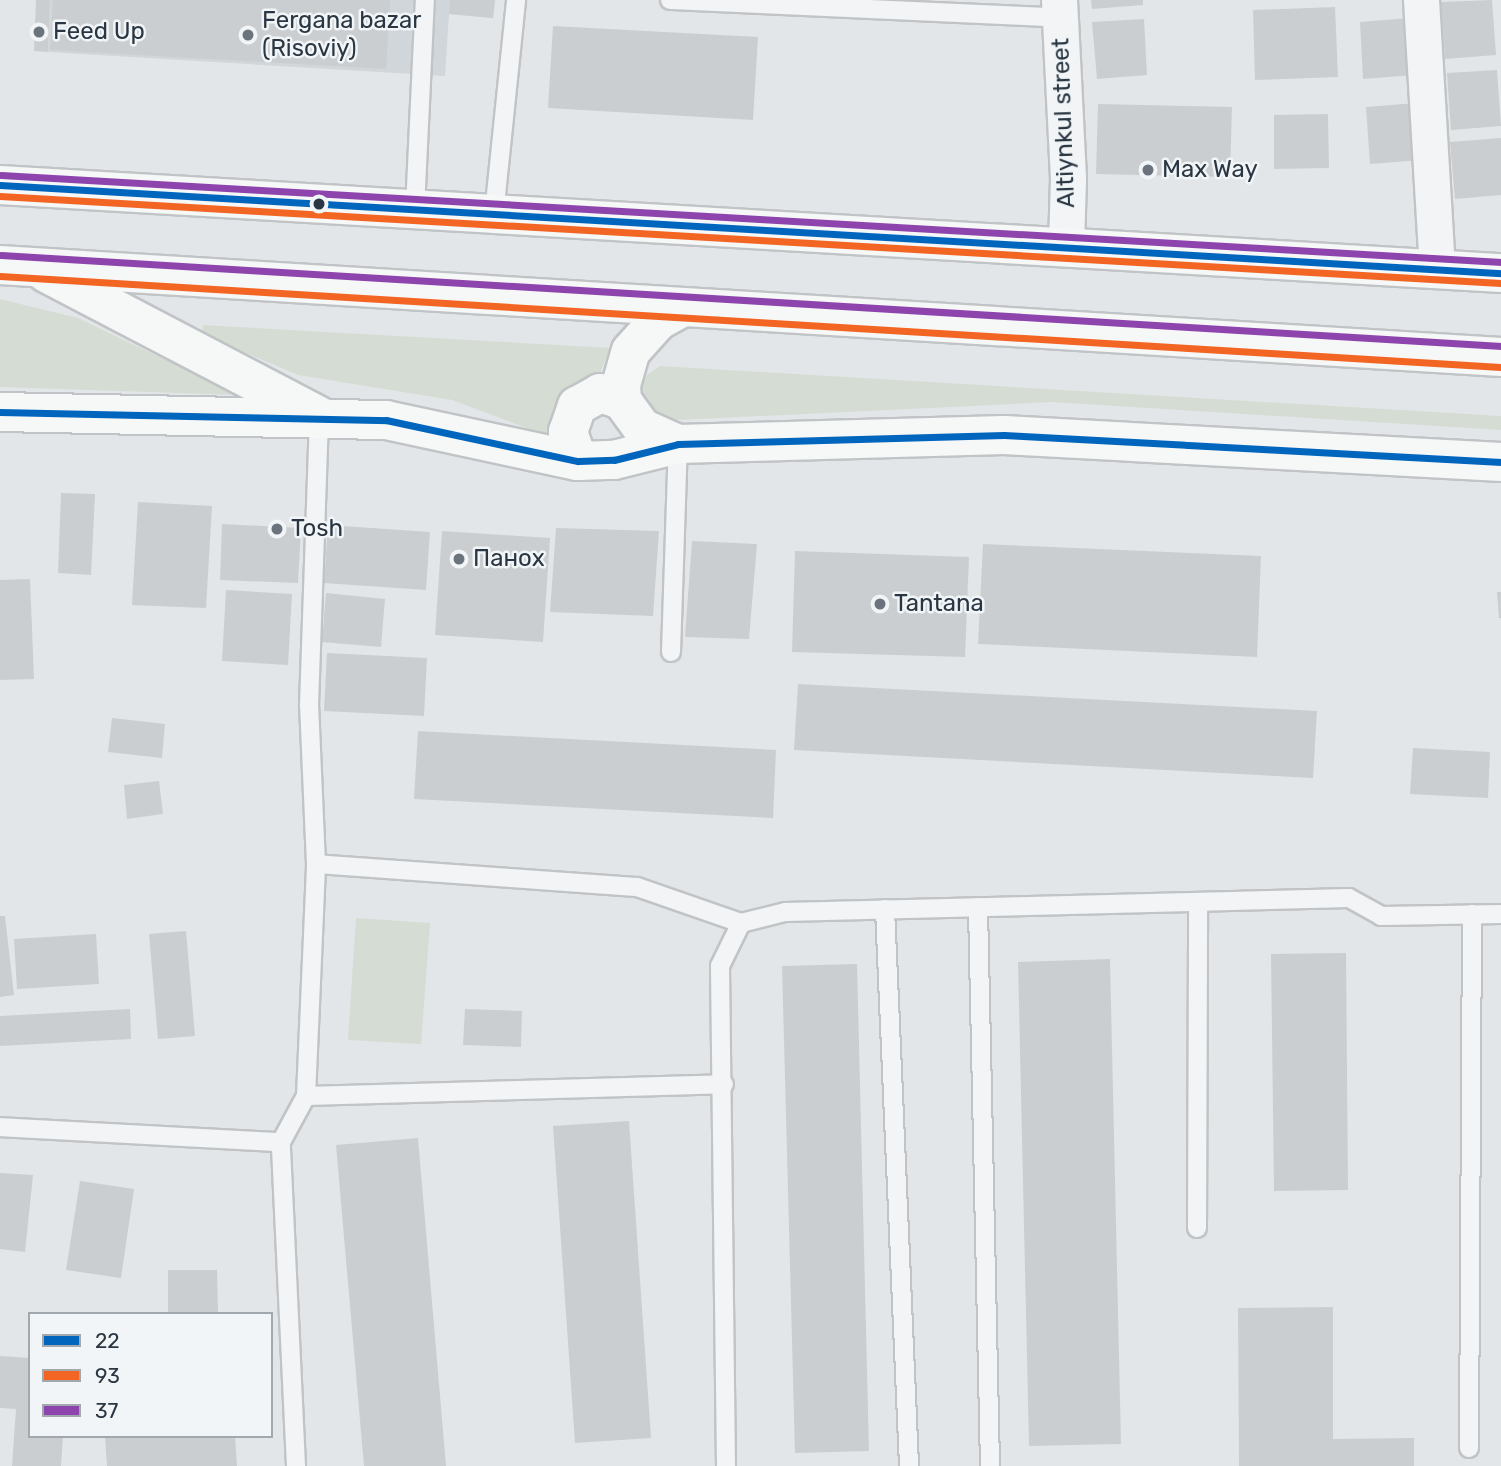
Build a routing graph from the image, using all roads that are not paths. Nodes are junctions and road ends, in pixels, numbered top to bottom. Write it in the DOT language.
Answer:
graph roads {
  1 [pos="425,0"];
  2 [pos="516,0"];
  3 [pos="670,0"];
  4 [pos="1421,0"];
  5 [pos="1060,9"];
  6 [pos="0,185"];
  7 [pos="415,209"];
  8 [pos="494,214"];
  9 [pos="1066,247"];
  10 [pos="17,266"];
  11 [pos="1437,269"];
  12 [pos="1501,273"];
  13 [pos="681,308"];
  14 [pos="1501,357"];
  15 [pos="622,400"];
  16 [pos="0,412"];
  17 [pos="319,416"];
  18 [pos="678,444"];
  19 [pos="578,461"];
  20 [pos="1501,462"];
  21 [pos="671,652"];
  22 [pos="316,864"];
  23 [pos="1198,903"];
  24 [pos="978,907"];
  25 [pos="885,909"];
  26 [pos="1472,914"];
  27 [pos="1501,914"];
  28 [pos="741,923"];
  29 [pos="724,1084"];
  30 [pos="306,1096"];
  31 [pos="0,1127"];
  32 [pos="281,1142"];
  33 [pos="1197,1228"];
  34 [pos="1469,1448"];
  35 [pos="296,1466"];
  36 [pos="726,1466"];
  37 [pos="909,1466"];
  38 [pos="990,1466"];
  1 -- 7 [label="lane"];
  2 -- 8 [label="lane"];
  3 -- 5 [label="lane"];
  4 -- 11 [label="street"];
  5 -- 9 [label="street, Altiynkul street"];
  6 -- 7 [label="main road"];
  7 -- 8 [label="main road"];
  8 -- 9 [label="main road"];
  9 -- 11 [label="main road"];
  10 -- 13 [label="main road"];
  10 -- 17 [label="main road"];
  11 -- 12 [label="main road"];
  13 -- 14 [label="main road"];
  13 -- 15 [label="main road"];
  15 -- 18 [label="main road"];
  15 -- 19 [label="main road"];
  16 -- 17 [label="main road"];
  17 -- 19 [label="main road"];
  17 -- 22 [label="lane"];
  18 -- 19 [label="main road"];
  18 -- 20 [label="main road"];
  18 -- 21 [label="lane"];
  22 -- 28 [label="lane"];
  22 -- 30 [label="lane"];
  23 -- 24 [label="lane"];
  23 -- 26 [label="lane"];
  23 -- 33 [label="lane"];
  24 -- 25 [label="lane"];
  24 -- 38 [label="lane"];
  25 -- 28 [label="lane"];
  25 -- 37 [label="lane"];
  26 -- 27 [label="lane"];
  26 -- 34 [label="lane"];
  28 -- 29 [label="lane"];
  29 -- 30 [label="lane"];
  29 -- 36 [label="lane"];
  30 -- 32 [label="lane"];
  31 -- 32 [label="lane"];
  32 -- 35 [label="lane"];
}
